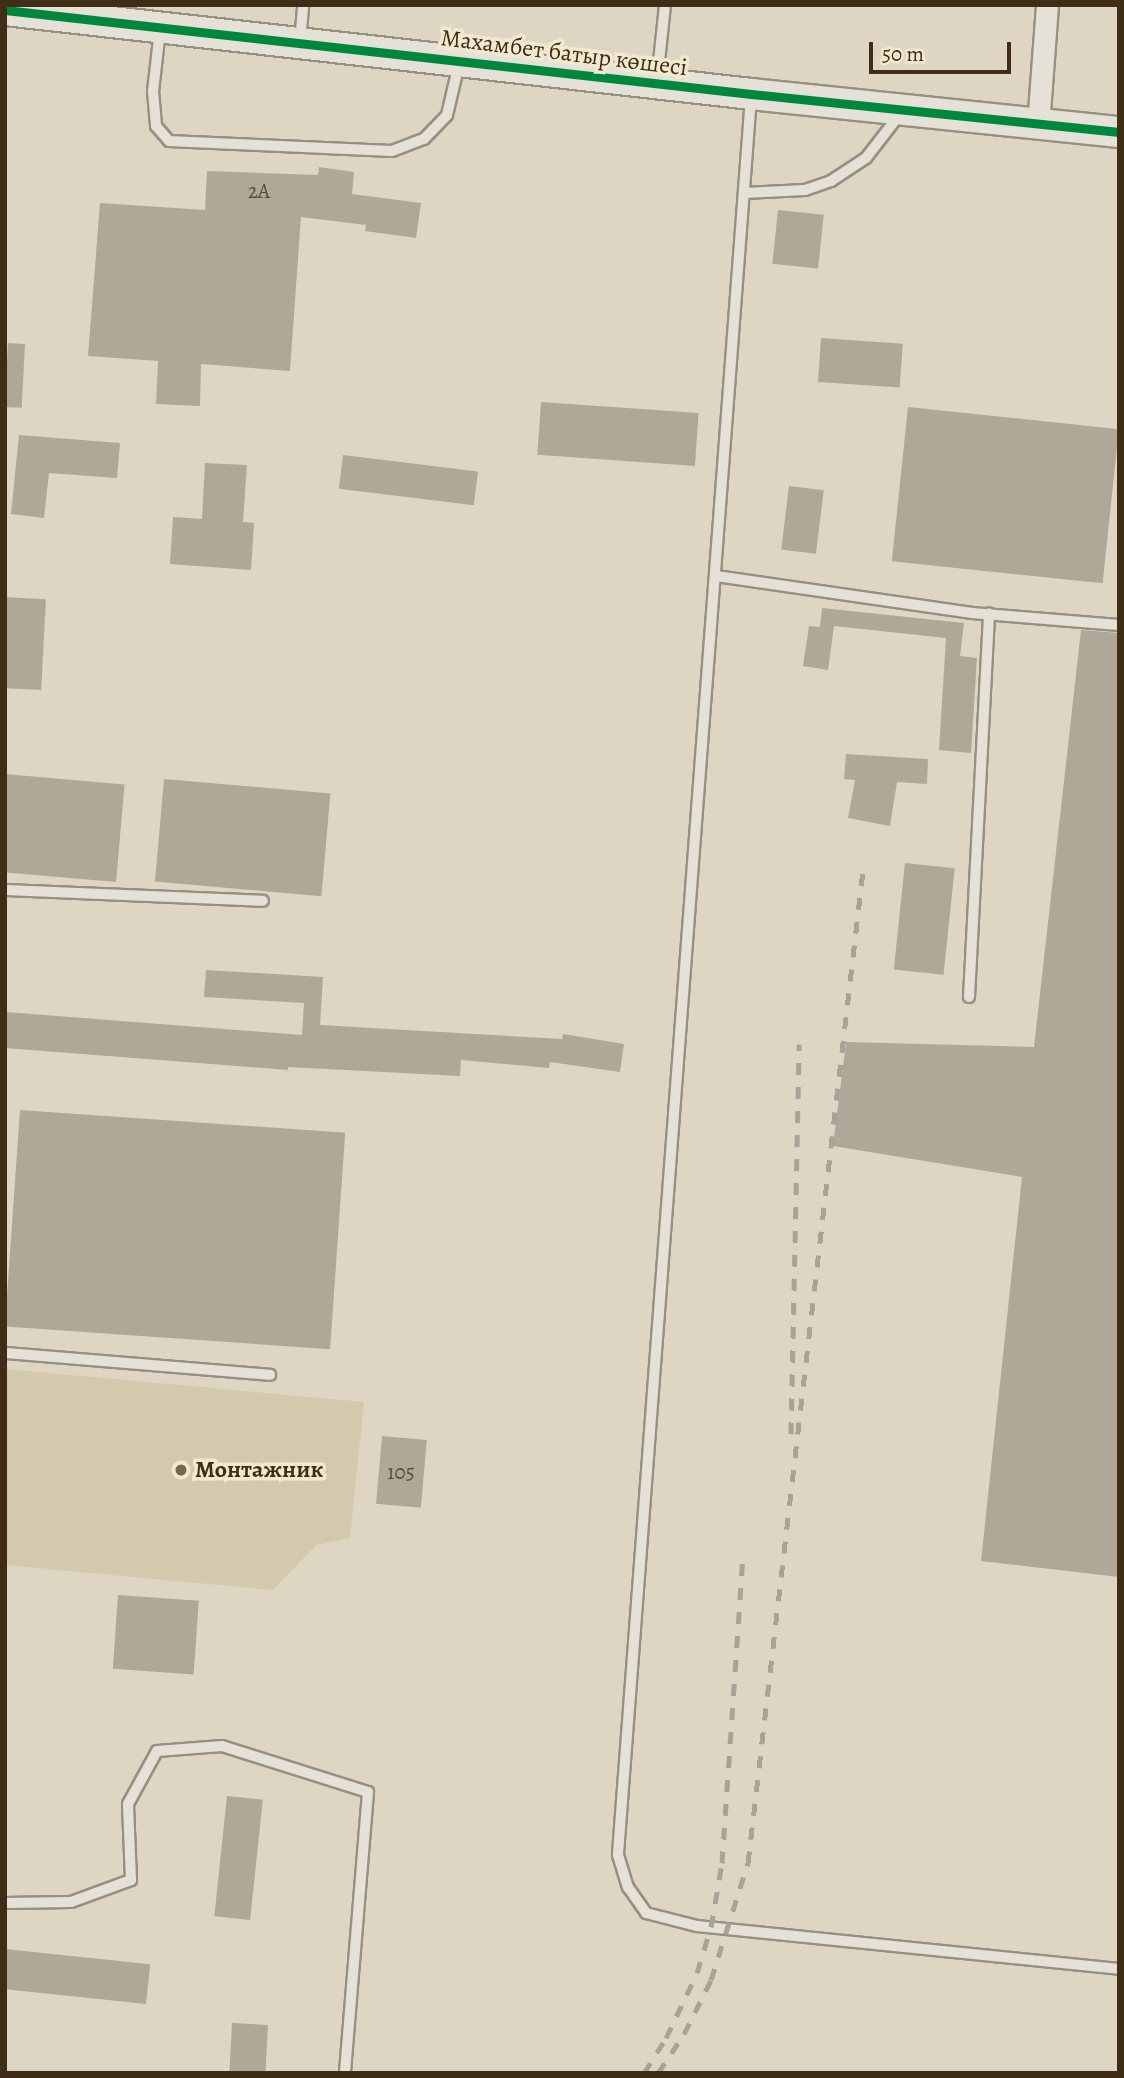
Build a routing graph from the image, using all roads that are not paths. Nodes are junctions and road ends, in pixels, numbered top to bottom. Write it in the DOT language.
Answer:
graph roads {
  1 [pos="303,5"];
  2 [pos="665,5"];
  3 [pos="1047,5"];
  4 [pos="5,10"];
  5 [pos="160,29"];
  6 [pos="300,42"];
  7 [pos="460,61"];
  8 [pos="656,84"];
  9 [pos="751,94"];
  10 [pos="903,110"];
  11 [pos="1038,125"];
  12 [pos="1119,132"];
  13 [pos="744,192"];
  14 [pos="716,576"];
  15 [pos="989,614"];
  16 [pos="1119,625"];
  17 [pos="5,890"];
  18 [pos="264,901"];
  19 [pos="969,998"];
  20 [pos="5,1353"];
  21 [pos="270,1375"];
  22 [pos="5,1903"];
  23 [pos="1119,1969"];
  24 [pos="345,2073"];
  1 -- 6 [label="lane"];
  2 -- 8 [label="lane"];
  3 -- 11 [label="street"];
  4 -- 5 [label="street, Махамбет батыр көшесі"];
  5 -- 6 [label="street, Махамбет батыр көшесі"];
  5 -- 7 [label="lane"];
  6 -- 7 [label="street, Махамбет батыр көшесі"];
  7 -- 8 [label="street, Махамбет батыр көшесі"];
  8 -- 9 [label="street, Махамбет батыр көшесі"];
  9 -- 10 [label="street, Махамбет батыр көшесі"];
  9 -- 13 [label="lane"];
  10 -- 11 [label="street, Махамбет батыр көшесі"];
  10 -- 13 [label="lane"];
  11 -- 12 [label="street, Махамбет батыр көшесі"];
  13 -- 14 [label="lane"];
  14 -- 15 [label="lane"];
  14 -- 23 [label="lane"];
  15 -- 16 [label="lane"];
  15 -- 19 [label="lane"];
  17 -- 18 [label="lane"];
  20 -- 21 [label="lane"];
  22 -- 24 [label="lane"];
}
